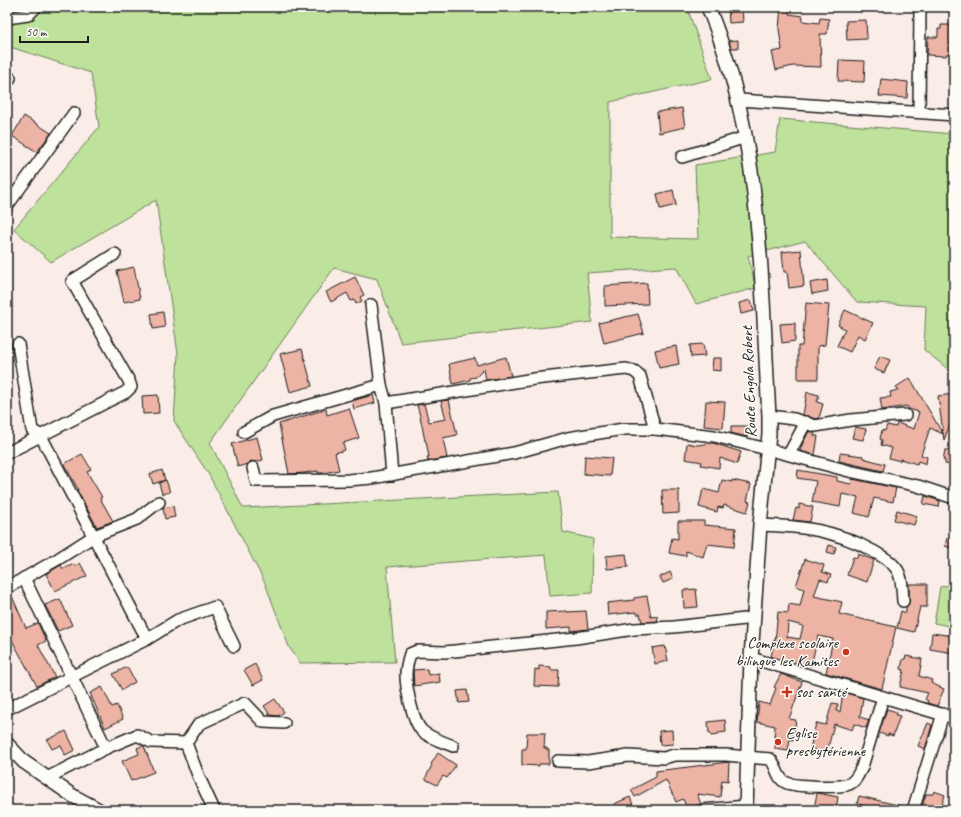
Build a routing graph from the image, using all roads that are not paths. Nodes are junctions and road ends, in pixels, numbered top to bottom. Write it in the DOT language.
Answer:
graph roads {
  1 [pos="36,7"];
  2 [pos="708,7"];
  3 [pos="920,7"];
  4 [pos="7,18"];
  5 [pos="738,100"];
  6 [pos="919,112"];
  7 [pos="74,113"];
  8 [pos="954,115"];
  9 [pos="746,137"];
  10 [pos="682,157"];
  11 [pos="7,206"];
  12 [pos="114,254"];
  13 [pos="371,305"];
  14 [pos="18,344"];
  15 [pos="381,385"];
  16 [pos="386,403"];
  17 [pos="905,415"];
  18 [pos="769,416"];
  19 [pos="806,422"];
  20 [pos="655,429"];
  21 [pos="244,432"];
  22 [pos="41,436"];
  23 [pos="767,448"];
  24 [pos="7,453"];
  25 [pos="789,454"];
  26 [pos="253,468"];
  27 [pos="392,475"];
  28 [pos="954,498"];
  29 [pos="160,502"];
  30 [pos="760,525"];
  31 [pos="94,536"];
  32 [pos="24,578"];
  33 [pos="7,588"];
  34 [pos="903,601"];
  35 [pos="754,618"];
  36 [pos="147,640"];
  37 [pos="234,646"];
  38 [pos="751,658"];
  39 [pos="71,678"];
  40 [pos="883,697"];
  41 [pos="7,709"];
  42 [pos="949,716"];
  43 [pos="284,723"];
  44 [pos="186,743"];
  45 [pos="7,744"];
  46 [pos="453,746"];
  47 [pos="106,748"];
  48 [pos="749,757"];
  49 [pos="558,761"];
  50 [pos="47,778"];
  51 [pos="914,807"];
  52 [pos="746,808"];
  53 [pos="99,810"];
  54 [pos="214,810"];
  55 [pos="704,810"];
  1 -- 4 [label="street"];
  2 -- 5 [label="street, Route Engola Robert"];
  3 -- 6 [label="street"];
  5 -- 6 [label="street"];
  5 -- 9 [label="street, Route Engola Robert"];
  6 -- 8 [label="street"];
  7 -- 11 [label="street"];
  9 -- 10 [label="street"];
  9 -- 18 [label="street, Route Engola Robert"];
  12 -- 22 [label="street"];
  13 -- 15 [label="street"];
  14 -- 22 [label="street"];
  15 -- 16 [label="street"];
  15 -- 21 [label="street"];
  16 -- 20 [label="street"];
  16 -- 27 [label="street"];
  17 -- 19 [label="street"];
  18 -- 19 [label="street"];
  18 -- 23 [label="street, Route Engola Robert"];
  19 -- 25 [label="street"];
  20 -- 23 [label="street"];
  20 -- 27 [label="street"];
  22 -- 24 [label="street"];
  22 -- 31 [label="street"];
  23 -- 25 [label="street"];
  23 -- 30 [label="street, Route Engola Robert"];
  25 -- 28 [label="street"];
  26 -- 27 [label="street"];
  29 -- 31 [label="street"];
  30 -- 34 [label="street"];
  30 -- 35 [label="street, Route Engola Robert"];
  31 -- 32 [label="street"];
  31 -- 36 [label="street"];
  32 -- 33 [label="street"];
  32 -- 39 [label="street"];
  35 -- 38 [label="street, Route Engola Robert"];
  35 -- 46 [label="street"];
  36 -- 37 [label="street"];
  36 -- 39 [label="street"];
  38 -- 40 [label="street"];
  38 -- 48 [label="street, Route Engola Robert"];
  39 -- 41 [label="street"];
  39 -- 47 [label="street"];
  40 -- 42 [label="street"];
  40 -- 48 [label="street"];
  42 -- 51 [label="street"];
  43 -- 44 [label="street"];
  44 -- 47 [label="street"];
  44 -- 54 [label="street"];
  45 -- 50 [label="street"];
  47 -- 50 [label="street"];
  48 -- 49 [label="street"];
  48 -- 52 [label="street, Route Engola Robert"];
  50 -- 53 [label="street"];
  52 -- 55 [label="street"];
}
